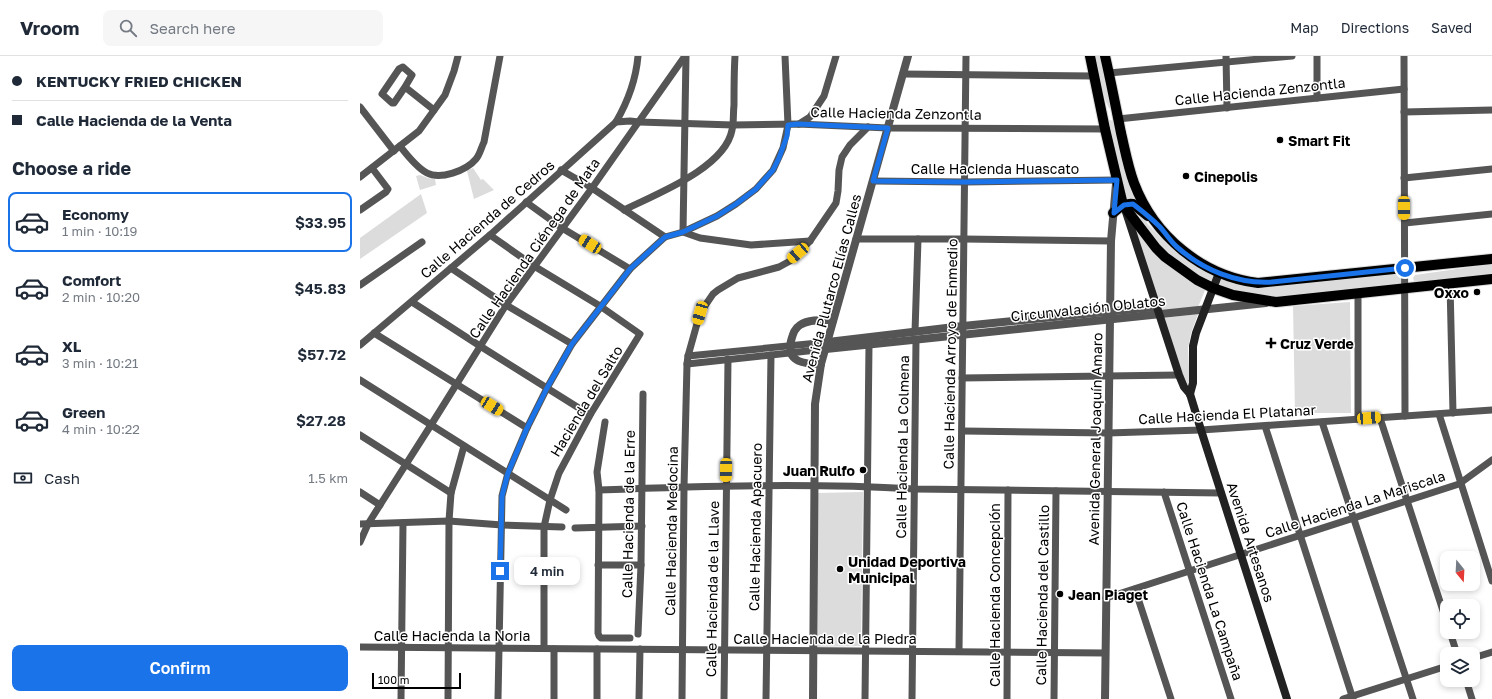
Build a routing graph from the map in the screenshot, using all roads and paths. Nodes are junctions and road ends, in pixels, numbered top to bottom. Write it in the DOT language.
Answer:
graph roads {
  1 [pos="458,56"];
  2 [pos="500,56"];
  3 [pos="638,56"];
  4 [pos="686,56"];
  5 [pos="735,56"];
  6 [pos="785,56"];
  7 [pos="836,56"];
  8 [pos="908,56"];
  9 [pos="966,56"];
  10 [pos="1090,56"];
  11 [pos="1105,56"];
  12 [pos="1292,56"];
  13 [pos="1317,56"];
  14 [pos="1404,56"];
  15 [pos="1226,59"];
  16 [pos="1109,73"];
  17 [pos="903,74"];
  18 [pos="966,74"];
  19 [pos="1094,76"];
  20 [pos="405,87"];
  21 [pos="1404,89"];
  22 [pos="1317,98"];
  23 [pos="360,107"];
  24 [pos="625,107"];
  25 [pos="1100,108"];
  26 [pos="1227,108"];
  27 [pos="434,110"];
  28 [pos="1492,110"];
  29 [pos="1404,112"];
  30 [pos="1118,119"];
  31 [pos="630,121"];
  32 [pos="616,122"];
  33 [pos="639,122"];
  34 [pos="685,123"];
  35 [pos="798,124"];
  36 [pos="733,125"];
  37 [pos="788,125"];
  38 [pos="868,127"];
  39 [pos="888,128"];
  40 [pos="965,128"];
  41 [pos="1105,129"];
  42 [pos="397,149"];
  43 [pos="372,168"];
  44 [pos="1492,169"];
  45 [pos="561,170"];
  46 [pos="360,176"];
  47 [pos="1404,178"];
  48 [pos="684,180"];
  49 [pos="1117,180"];
  50 [pos="873,181"];
  51 [pos="965,182"];
  52 [pos="592,188"];
  53 [pos="526,202"];
  54 [pos="1124,205"];
  55 [pos="360,210"];
  56 [pos="624,210"];
  57 [pos="1114,213"];
  58 [pos="1492,214"];
  59 [pos="1405,224"];
  60 [pos="1159,226"];
  61 [pos="562,228"];
  62 [pos="683,232"];
  63 [pos="490,235"];
  64 [pos="665,237"];
  65 [pos="856,239"];
  66 [pos="918,239"];
  67 [pos="964,239"];
  68 [pos="810,241"];
  69 [pos="1111,241"];
  70 [pos="422,242"];
  71 [pos="1492,259"];
  72 [pos="534,266"];
  73 [pos="451,268"];
  74 [pos="1405,268"];
  75 [pos="630,269"];
  76 [pos="1218,273"];
  77 [pos="1492,279"];
  78 [pos="1450,284"];
  79 [pos="360,285"];
  80 [pos="1213,288"];
  81 [pos="1405,288"];
  82 [pos="1358,293"];
  83 [pos="412,302"];
  84 [pos="1276,302"];
  85 [pos="506,305"];
  86 [pos="600,306"];
  87 [pos="1205,309"];
  88 [pos="1157,311"];
  89 [pos="1110,315"];
  90 [pos="833,320"];
  91 [pos="963,330"];
  92 [pos="374,333"];
  93 [pos="916,336"];
  94 [pos="572,344"];
  95 [pos="360,345"];
  96 [pos="869,345"];
  97 [pos="480,346"];
  98 [pos="827,346"];
  99 [pos="791,349"];
  100 [pos="771,355"];
  101 [pos="688,356"];
  102 [pos="728,360"];
  103 [pos="688,364"];
  104 [pos="821,364"];
  105 [pos="1178,375"];
  106 [pos="1110,377"];
  107 [pos="962,378"];
  108 [pos="360,380"];
  109 [pos="457,384"];
  110 [pos="547,388"];
  111 [pos="643,394"];
  112 [pos="1190,394"];
  113 [pos="1492,410"];
  114 [pos="1452,413"];
  115 [pos="1439,414"];
  116 [pos="590,415"];
  117 [pos="1405,416"];
  118 [pos="1380,418"];
  119 [pos="1358,419"];
  120 [pos="605,422"];
  121 [pos="1322,422"];
  122 [pos="431,425"];
  123 [pos="1265,426"];
  124 [pos="527,428"];
  125 [pos="1201,430"];
  126 [pos="963,432"];
  127 [pos="1108,433"];
  128 [pos="360,435"];
  129 [pos="464,446"];
  130 [pos="1492,460"];
  131 [pos="406,465"];
  132 [pos="508,473"];
  133 [pos="1461,483"];
  134 [pos="726,486"];
  135 [pos="769,486"];
  136 [pos="814,486"];
  137 [pos="867,486"];
  138 [pos="684,487"];
  139 [pos="642,488"];
  140 [pos="915,489"];
  141 [pos="599,490"];
  142 [pos="961,490"];
  143 [pos="1008,490"];
  144 [pos="1056,491"];
  145 [pos="1108,491"];
  146 [pos="360,492"];
  147 [pos="1164,492"];
  148 [pos="451,493"];
  149 [pos="1221,493"];
  150 [pos="550,500"];
  151 [pos="1406,501"];
  152 [pos="380,505"];
  153 [pos="566,510"];
  154 [pos="1353,518"];
  155 [pos="449,521"];
  156 [pos="403,523"];
  157 [pos="360,524"];
  158 [pos="368,524"];
  159 [pos="502,525"];
  160 [pos="642,526"];
  161 [pos="544,527"];
  162 [pos="562,527"];
  163 [pos="599,527"];
  164 [pos="575,528"];
  165 [pos="1301,535"];
  166 [pos="360,542"];
  167 [pos="1241,555"];
  168 [pos="598,565"];
  169 [pos="641,565"];
  170 [pos="1189,571"];
  171 [pos="1492,581"];
  172 [pos="1135,589"];
  173 [pos="1106,598"];
  174 [pos="1440,602"];
  175 [pos="638,634"];
  176 [pos="630,638"];
  177 [pos="360,647"];
  178 [pos="402,648"];
  179 [pos="448,648"];
  180 [pos="498,648"];
  181 [pos="544,648"];
  182 [pos="554,649"];
  183 [pos="597,649"];
  184 [pos="640,649"];
  185 [pos="683,650"];
  186 [pos="725,650"];
  187 [pos="767,650"];
  188 [pos="814,650"];
  189 [pos="865,651"];
  190 [pos="913,651"];
  191 [pos="959,652"];
  192 [pos="1007,652"];
  193 [pos="1054,652"];
  194 [pos="1105,652"];
  195 [pos="1492,652"];
  196 [pos="1480,656"];
  197 [pos="1440,668"];
  198 [pos="1406,679"];
  199 [pos="1468,687"];
  200 [pos="1352,697"];
  201 [pos="401,699"];
  202 [pos="448,699"];
  203 [pos="498,699"];
  204 [pos="554,699"];
  205 [pos="596,699"];
  206 [pos="639,699"];
  207 [pos="682,699"];
  208 [pos="724,699"];
  209 [pos="766,699"];
  210 [pos="813,699"];
  211 [pos="865,699"];
  212 [pos="912,699"];
  213 [pos="1007,699"];
  214 [pos="1054,699"];
  215 [pos="1105,699"];
  216 [pos="1171,699"];
  217 [pos="1231,699"];
  218 [pos="1288,699"];
  219 [pos="1343,699"];
  220 [pos="1412,699"];
  221 [pos="1472,699"];
  1 -- 27 [label="street"];
  2 -- 42 [label="street"];
  3 -- 24 [label="street, Calle Hacienda de Cedros"];
  4 -- 33 [label="street, Calle Hacienda Ciénega de Mata"];
  4 -- 34 [label="street"];
  5 -- 36 [label="street"];
  6 -- 37 [label="street"];
  7 -- 35 [label="street"];
  8 -- 17 [label="street, Avenida Plutarco Elías Calles"];
  9 -- 18 [label="street, Calle Hacienda Arroyo de Enmedio"];
  10 -- 19 [label="main road, Avenida Artesanos"];
  11 -- 16 [label="main road"];
  12 -- 15 [label="street"];
  13 -- 22 [label="street"];
  14 -- 21 [label="street"];
  15 -- 16 [label="street"];
  15 -- 26 [label="street"];
  16 -- 30 [label="main road"];
  17 -- 18 [label="street"];
  17 -- 39 [label="street, Avenida Plutarco Elías Calles"];
  18 -- 19 [label="street"];
  18 -- 40 [label="street, Calle Hacienda Arroyo de Enmedio"];
  19 -- 25 [label="main road, Avenida Artesanos"];
  20 -- 20 [label="street"];
  20 -- 27 [label="street"];
  21 -- 22 [label="street, Calle Hacienda Zenzontla"];
  21 -- 29 [label="street"];
  22 -- 26 [label="street, Calle Hacienda Zenzontla"];
  23 -- 42 [label="street"];
  24 -- 31 [label="street"];
  24 -- 32 [label="street, Calle Hacienda de Cedros"];
  25 -- 30 [label="main road"];
  25 -- 41 [label="main road, Avenida Artesanos"];
  26 -- 30 [label="street, Calle Hacienda Zenzontla"];
  27 -- 42 [label="street"];
  28 -- 29 [label="street"];
  29 -- 47 [label="street"];
  30 -- 60 [label="main road"];
  31 -- 32 [label="street, Calle Hacienda Zenzontla"];
  31 -- 33 [label="street, Calle Hacienda Zenzontla"];
  32 -- 45 [label="street, Calle Hacienda de Cedros"];
  33 -- 34 [label="street, Calle Hacienda Zenzontla"];
  33 -- 52 [label="street, Calle Hacienda Ciénega de Mata"];
  34 -- 36 [label="street, Calle Hacienda Zenzontla"];
  34 -- 48 [label="street"];
  35 -- 37 [label="street, Calle Hacienda Zenzontla"];
  35 -- 38 [label="street, Calle Hacienda Zenzontla"];
  36 -- 37 [label="street, Calle Hacienda Zenzontla"];
  36 -- 48 [label="street"];
  37 -- 62 [label="street"];
  38 -- 39 [label="street, Calle Hacienda Zenzontla"];
  38 -- 68 [label="street, Calle Hacienda Medocina"];
  39 -- 40 [label="street, Calle Hacienda Zenzontla"];
  39 -- 50 [label="street, Avenida Plutarco Elías Calles"];
  40 -- 41 [label="street, Calle Hacienda Zenzontla"];
  40 -- 51 [label="street, Calle Hacienda Arroyo de Enmedio"];
  41 -- 49 [label="main road, Avenida Artesanos"];
  42 -- 43 [label="street"];
  43 -- 46 [label="street"];
  43 -- 55 [label="street"];
  44 -- 47 [label="street"];
  45 -- 52 [label="street"];
  45 -- 53 [label="street, Calle Hacienda de Cedros"];
  47 -- 59 [label="street"];
  48 -- 56 [label="street"];
  48 -- 62 [label="street"];
  49 -- 51 [label="street, Calle Hacienda Huascato"];
  49 -- 54 [label="main road, Avenida Artesanos"];
  49 -- 57 [label="street, Avenida General Joaquín Amaro"];
  50 -- 51 [label="street, Calle Hacienda Huascato"];
  50 -- 65 [label="street, Avenida Plutarco Elías Calles"];
  51 -- 67 [label="street, Calle Hacienda Arroyo de Enmedio"];
  52 -- 56 [label="street"];
  52 -- 61 [label="street, Calle Hacienda Ciénega de Mata"];
  53 -- 61 [label="street"];
  53 -- 63 [label="street, Calle Hacienda de Cedros"];
  54 -- 57 [label="main road"];
  54 -- 60 [label="main road"];
  54 -- 80 [label="main road"];
  54 -- 88 [label="main road, Avenida Artesanos"];
  56 -- 64 [label="street"];
  57 -- 69 [label="street, Avenida General Joaquín Amaro"];
  58 -- 59 [label="street"];
  59 -- 74 [label="street"];
  60 -- 76 [label="main road"];
  61 -- 72 [label="street, Calle Hacienda Ciénega de Mata"];
  61 -- 75 [label="street"];
  62 -- 64 [label="street"];
  62 -- 68 [label="street"];
  63 -- 72 [label="street"];
  63 -- 73 [label="street, Calle Hacienda de Cedros"];
  64 -- 75 [label="street"];
  65 -- 66 [label="street"];
  65 -- 90 [label="street, Avenida Plutarco Elías Calles"];
  66 -- 67 [label="street"];
  66 -- 93 [label="street, Calle Hacienda La Colmena"];
  67 -- 69 [label="street"];
  67 -- 91 [label="street, Calle Hacienda Arroyo de Enmedio"];
  68 -- 101 [label="street, Calle Hacienda Medocina"];
  69 -- 89 [label="street, Avenida General Joaquín Amaro"];
  70 -- 79 [label="street"];
  71 -- 74 [label="main road"];
  72 -- 85 [label="street, Calle Hacienda Ciénega de Mata"];
  72 -- 86 [label="street"];
  73 -- 83 [label="street, Calle Hacienda de Cedros"];
  73 -- 85 [label="street"];
  74 -- 76 [label="main road"];
  74 -- 81 [label="street"];
  75 -- 86 [label="street"];
  76 -- 80 [label="main road, Avenida Artesanos"];
  77 -- 78 [label="main road, Circunvalación Oblatos"];
  78 -- 81 [label="main road, Circunvalación Oblatos"];
  78 -- 114 [label="street"];
  80 -- 84 [label="main road"];
  80 -- 87 [label="main road, Avenida Artesanos"];
  81 -- 82 [label="main road, Circunvalación Oblatos"];
  81 -- 117 [label="street"];
  82 -- 84 [label="main road, Circunvalación Oblatos"];
  82 -- 119 [label="street"];
  83 -- 92 [label="street, Calle Hacienda de Cedros"];
  83 -- 97 [label="street"];
  84 -- 87 [label="street, Circunvalación Oblatos"];
  85 -- 94 [label="street"];
  85 -- 97 [label="street, Calle Hacienda Ciénega de Mata"];
  86 -- 94 [label="street"];
  86 -- 116 [label="street, Hacienda del Salto"];
  87 -- 88 [label="street, Circunvalación Oblatos"];
  87 -- 112 [label="main road, Avenida Artesanos"];
  88 -- 89 [label="street, Circunvalación Oblatos"];
  88 -- 105 [label="main road, Avenida Artesanos"];
  89 -- 91 [label="street, Circunvalación Oblatos"];
  89 -- 106 [label="street, Avenida General Joaquín Amaro"];
  90 -- 98 [label="street, Avenida Plutarco Elías Calles"];
  90 -- 99 [label="street"];
  91 -- 93 [label="street, Circunvalación Oblatos"];
  91 -- 107 [label="street, Calle Hacienda Arroyo de Enmedio"];
  92 -- 95 [label="street, Calle Hacienda de Cedros"];
  92 -- 109 [label="street"];
  93 -- 96 [label="street, Circunvalación Oblatos"];
  93 -- 98 [label="street, Circunvalación Oblatos"];
  93 -- 140 [label="street, Calle Hacienda La Colmena"];
  94 -- 110 [label="street"];
  96 -- 98 [label="street, Circunvalación Oblatos"];
  96 -- 137 [label="street"];
  97 -- 109 [label="street, Calle Hacienda Ciénega de Mata"];
  97 -- 110 [label="street"];
  98 -- 99 [label="street, Circunvalación Oblatos"];
  98 -- 104 [label="street, Avenida Plutarco Elías Calles"];
  99 -- 100 [label="street, Circunvalación Oblatos"];
  99 -- 101 [label="street, Circunvalación Oblatos"];
  99 -- 104 [label="street"];
  100 -- 102 [label="street, Circunvalación Oblatos"];
  100 -- 135 [label="street, Calle Hacienda Apacuero"];
  101 -- 103 [label="street, Calle Hacienda Medocina"];
  102 -- 103 [label="street, Circunvalación Oblatos"];
  102 -- 134 [label="street, Calle Hacienda de la Llave"];
  103 -- 138 [label="street, Calle Hacienda Medocina"];
  104 -- 136 [label="street, Avenida Plutarco Elías Calles"];
  105 -- 106 [label="street"];
  105 -- 112 [label="main road, Avenida Artesanos"];
  106 -- 107 [label="street"];
  106 -- 127 [label="street, Avenida General Joaquín Amaro"];
  107 -- 126 [label="street, Calle Hacienda Arroyo de Enmedio"];
  108 -- 122 [label="street"];
  109 -- 122 [label="street, Calle Hacienda Ciénega de Mata"];
  109 -- 124 [label="street"];
  110 -- 116 [label="street"];
  110 -- 124 [label="street"];
  111 -- 139 [label="street, Calle Hacienda de la Erre"];
  112 -- 125 [label="main road, Avenida Artesanos"];
  113 -- 114 [label="street, Calle Hacienda El Platanar"];
  114 -- 115 [label="street, Calle Hacienda El Platanar"];
  115 -- 117 [label="street, Calle Hacienda El Platanar"];
  115 -- 133 [label="street"];
  116 -- 150 [label="street, Hacienda del Salto"];
  117 -- 118 [label="street, Calle Hacienda El Platanar"];
  118 -- 119 [label="street, Calle Hacienda El Platanar"];
  118 -- 151 [label="street"];
  119 -- 121 [label="street, Calle Hacienda El Platanar"];
  120 -- 141 [label="street"];
  121 -- 123 [label="street, Calle Hacienda El Platanar"];
  121 -- 154 [label="street"];
  122 -- 129 [label="street"];
  122 -- 131 [label="street, Calle Hacienda Ciénega de Mata"];
  123 -- 125 [label="street, Calle Hacienda El Platanar"];
  123 -- 165 [label="street"];
  124 -- 132 [label="street"];
  125 -- 127 [label="street, Calle Hacienda El Platanar"];
  125 -- 149 [label="main road, Avenida Artesanos"];
  126 -- 127 [label="street, Calle Hacienda El Platanar"];
  126 -- 142 [label="street, Calle Hacienda Arroyo de Enmedio"];
  127 -- 145 [label="street, Avenida General Joaquín Amaro"];
  128 -- 131 [label="street"];
  129 -- 132 [label="street"];
  129 -- 148 [label="street"];
  130 -- 133 [label="street, Calle Hacienda La Mariscala"];
  131 -- 148 [label="street"];
  131 -- 152 [label="street, Calle Hacienda Ciénega de Mata"];
  132 -- 150 [label="street"];
  132 -- 159 [label="street"];
  133 -- 151 [label="street, Calle Hacienda La Mariscala"];
  133 -- 171 [label="street"];
  134 -- 135 [label="street"];
  134 -- 138 [label="street"];
  134 -- 186 [label="street, Calle Hacienda de la Llave"];
  135 -- 136 [label="street"];
  135 -- 187 [label="street, Calle Hacienda Apacuero"];
  136 -- 137 [label="street"];
  136 -- 188 [label="street, Avenida Plutarco Elías Calles"];
  137 -- 140 [label="street"];
  137 -- 189 [label="street"];
  138 -- 139 [label="street"];
  138 -- 185 [label="street, Calle Hacienda Medocina"];
  139 -- 141 [label="street"];
  139 -- 160 [label="street, Calle Hacienda de la Erre"];
  140 -- 142 [label="street"];
  140 -- 190 [label="street, Calle Hacienda La Colmena"];
  141 -- 163 [label="street"];
  142 -- 143 [label="street"];
  142 -- 191 [label="street, Calle Hacienda Arroyo de Enmedio"];
  143 -- 144 [label="street"];
  143 -- 192 [label="street, Calle Hacienda Concepción"];
  144 -- 145 [label="street"];
  144 -- 193 [label="street, Calle Hacienda del Castillo"];
  145 -- 147 [label="street"];
  145 -- 173 [label="street, Avenida General Joaquín Amaro"];
  146 -- 152 [label="street"];
  147 -- 149 [label="street"];
  147 -- 170 [label="street, Calle Hacienda La Campaña"];
  148 -- 155 [label="street"];
  149 -- 167 [label="main road, Avenida Artesanos"];
  150 -- 153 [label="street"];
  150 -- 161 [label="street, Hacienda del Salto"];
  151 -- 154 [label="street, Calle Hacienda La Mariscala"];
  151 -- 174 [label="street"];
  152 -- 158 [label="street, Calle Hacienda Ciénega de Mata"];
  154 -- 165 [label="street, Calle Hacienda La Mariscala"];
  154 -- 198 [label="street"];
  155 -- 156 [label="street"];
  155 -- 159 [label="street"];
  155 -- 179 [label="street"];
  156 -- 158 [label="street"];
  156 -- 178 [label="street"];
  157 -- 158 [label="street"];
  158 -- 166 [label="street, Calle Hacienda Ciénega de Mata"];
  159 -- 161 [label="street"];
  159 -- 180 [label="street"];
  160 -- 163 [label="street"];
  160 -- 169 [label="street, Calle Hacienda de la Erre"];
  161 -- 162 [label="street"];
  161 -- 181 [label="street, Hacienda del Salto"];
  163 -- 164 [label="street"];
  163 -- 168 [label="street"];
  165 -- 167 [label="street, Calle Hacienda La Mariscala"];
  165 -- 200 [label="street"];
  167 -- 170 [label="street, Calle Hacienda La Mariscala"];
  167 -- 218 [label="main road, Avenida Artesanos"];
  168 -- 169 [label="street"];
  168 -- 176 [label="street"];
  169 -- 175 [label="street, Calle Hacienda de la Erre"];
  170 -- 172 [label="street, Calle Hacienda La Mariscala"];
  170 -- 217 [label="street, Calle Hacienda La Campaña"];
  172 -- 173 [label="street, Calle Hacienda La Mariscala"];
  172 -- 216 [label="street"];
  173 -- 194 [label="street, Avenida General Joaquín Amaro"];
  177 -- 178 [label="street, Calle Hacienda la Noria"];
  178 -- 179 [label="street, Calle Hacienda la Noria"];
  178 -- 201 [label="street"];
  179 -- 180 [label="street, Calle Hacienda la Noria"];
  179 -- 202 [label="street"];
  180 -- 181 [label="street, Calle Hacienda la Noria"];
  180 -- 203 [label="street"];
  181 -- 182 [label="street, Calle Hacienda de la Piedra"];
  182 -- 183 [label="street, Calle Hacienda de la Piedra"];
  182 -- 204 [label="street"];
  183 -- 184 [label="street, Calle Hacienda de la Piedra"];
  183 -- 205 [label="street"];
  184 -- 185 [label="street, Calle Hacienda de la Piedra"];
  184 -- 206 [label="street"];
  185 -- 186 [label="street, Calle Hacienda de la Piedra"];
  185 -- 207 [label="street, Calle Hacienda Medocina"];
  186 -- 187 [label="street, Calle Hacienda de la Piedra"];
  186 -- 208 [label="street, Calle Hacienda de la Llave"];
  187 -- 188 [label="street, Calle Hacienda de la Piedra"];
  187 -- 209 [label="street, Calle Hacienda Apacuero"];
  188 -- 189 [label="street, Calle Hacienda de la Piedra"];
  188 -- 210 [label="street, Avenida Plutarco Elías Calles"];
  189 -- 190 [label="street, Calle Hacienda de la Piedra"];
  189 -- 211 [label="street"];
  190 -- 191 [label="street, Calle Hacienda de la Piedra"];
  190 -- 212 [label="street, Calle Hacienda La Colmena"];
  191 -- 192 [label="street, Calle Hacienda de la Piedra"];
  192 -- 193 [label="street, Calle Hacienda de la Piedra"];
  192 -- 213 [label="street, Calle Hacienda Concepción"];
  193 -- 194 [label="street, Calle Hacienda de la Piedra"];
  193 -- 214 [label="street, Calle Hacienda del Castillo"];
  194 -- 215 [label="street, Avenida General Joaquín Amaro"];
  195 -- 196 [label="street"];
  197 -- 198 [label="street"];
  198 -- 200 [label="street"];
  198 -- 220 [label="street"];
  199 -- 221 [label="street"];
  200 -- 219 [label="street"];
}
